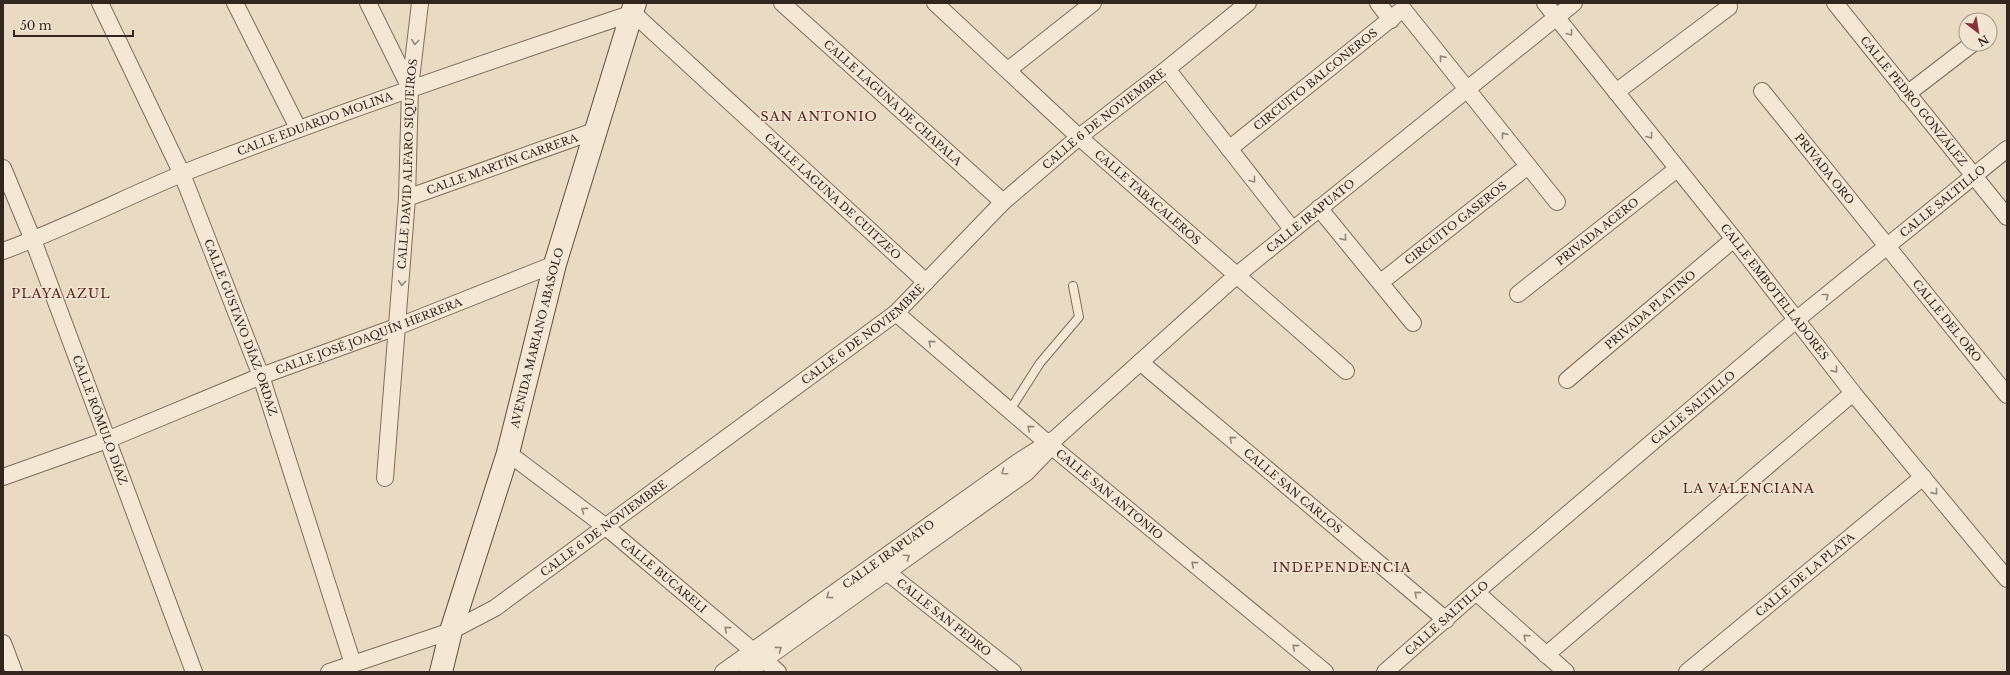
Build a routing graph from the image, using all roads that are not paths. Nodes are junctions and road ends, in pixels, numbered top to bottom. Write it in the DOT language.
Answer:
graph roads {
  1 [pos="100,3"];
  2 [pos="235,3"];
  3 [pos="368,3"];
  4 [pos="420,3"];
  5 [pos="782,3"];
  6 [pos="935,3"];
  7 [pos="1248,3"];
  8 [pos="1378,3"];
  9 [pos="1545,3"];
  10 [pos="1574,3"];
  11 [pos="1088,4"];
  12 [pos="1840,5"];
  13 [pos="1729,7"];
  14 [pos="634,8"];
  15 [pos="1557,17"];
  16 [pos="1390,20"];
  17 [pos="1962,52"];
  18 [pos="1167,69"];
  19 [pos="1008,70"];
  20 [pos="410,88"];
  21 [pos="1467,88"];
  22 [pos="1762,91"];
  23 [pos="1616,92"];
  24 [pos="1907,94"];
  25 [pos="298,128"];
  26 [pos="597,130"];
  27 [pos="1079,137"];
  28 [pos="1229,149"];
  29 [pos="2007,149"];
  30 [pos="1528,166"];
  31 [pos="3,168"];
  32 [pos="1677,169"];
  33 [pos="182,174"];
  34 [pos="1973,177"];
  35 [pos="408,198"];
  36 [pos="1003,202"];
  37 [pos="1556,202"];
  38 [pos="1320,208"];
  39 [pos="2007,217"];
  40 [pos="1292,229"];
  41 [pos="1734,239"];
  42 [pos="33,240"];
  43 [pos="1888,247"];
  44 [pos="3,251"];
  45 [pos="555,264"];
  46 [pos="1237,275"];
  47 [pos="926,282"];
  48 [pos="1381,282"];
  49 [pos="1073,286"];
  50 [pos="1518,294"];
  51 [pos="896,313"];
  52 [pos="1796,320"];
  53 [pos="1413,323"];
  54 [pos="399,326"];
  55 [pos="1140,362"];
  56 [pos="1346,372"];
  57 [pos="262,376"];
  58 [pos="1567,380"];
  59 [pos="1853,393"];
  60 [pos="2007,395"];
  61 [pos="1010,410"];
  62 [pos="107,440"];
  63 [pos="1052,443"];
  64 [pos="508,453"];
  65 [pos="3,477"];
  66 [pos="1923,477"];
  67 [pos="385,478"];
  68 [pos="606,527"];
  69 [pos="881,567"];
  70 [pos="2007,579"];
  71 [pos="1476,592"];
  72 [pos="1446,620"];
  73 [pos="451,632"];
  74 [pos="3,643"];
  75 [pos="758,655"];
  76 [pos="1546,655"];
  77 [pos="353,664"];
  78 [pos="14,672"];
  79 [pos="194,672"];
  80 [pos="328,672"];
  81 [pos="440,672"];
  82 [pos="723,672"];
  83 [pos="747,672"];
  84 [pos="778,672"];
  85 [pos="1013,672"];
  86 [pos="1325,672"];
  87 [pos="1385,672"];
  88 [pos="1565,672"];
  89 [pos="1687,672"];
  1 -- 33 [label="street, CALLE GUSTAVO DÍAZ ORDAZ"];
  2 -- 25 [label="street"];
  3 -- 20 [label="street"];
  4 -- 20 [label="street, CALLE DAVID ALFARO SIQUEIROS, one-way"];
  5 -- 36 [label="street, CALLE LAGUNA DE CHAPALA"];
  6 -- 19 [label="street, CALLE TABACALEROS"];
  7 -- 18 [label="street, CALLE 6 DE NOVIEMBRE"];
  8 -- 16 [label="street"];
  9 -- 15 [label="street, CALLE EMBOTELLADORES"];
  10 -- 15 [label="street, CALLE IRAPUATO"];
  11 -- 19 [label="street"];
  12 -- 24 [label="street, CALLE PEDRO GONZÁLEZ"];
  13 -- 23 [label="street"];
  14 -- 20 [label="street, CALLE EDUARDO MOLINA"];
  14 -- 26 [label="street, AVENIDA MARIANO ABASOLO"];
  14 -- 47 [label="street, CALLE LAGUNA DE CUITZEO"];
  15 -- 21 [label="street, CALLE IRAPUATO"];
  15 -- 23 [label="street, CALLE EMBOTELLADORES, one-way"];
  21 -- 16 [label="street, CIRCUITO BALCONEROS, one-way"];
  16 -- 28 [label="street, CIRCUITO BALCONEROS"];
  17 -- 24 [label="street"];
  18 -- 27 [label="street, CALLE 6 DE NOVIEMBRE"];
  18 -- 28 [label="street"];
  19 -- 27 [label="street, CALLE TABACALEROS"];
  20 -- 25 [label="street, CALLE EDUARDO MOLINA"];
  20 -- 35 [label="street, CALLE DAVID ALFARO SIQUEIROS"];
  30 -- 21 [label="street, one-way"];
  21 -- 38 [label="street, CALLE IRAPUATO"];
  22 -- 43 [label="street, PRIVADA ORO"];
  23 -- 32 [label="street, CALLE EMBOTELLADORES, one-way"];
  24 -- 34 [label="street, CALLE PEDRO GONZÁLEZ"];
  25 -- 33 [label="street, CALLE EDUARDO MOLINA"];
  26 -- 35 [label="street, CALLE MARTÍN CARRERA"];
  26 -- 45 [label="street, AVENIDA MARIANO ABASOLO"];
  27 -- 36 [label="street, CALLE 6 DE NOVIEMBRE"];
  27 -- 46 [label="street, CALLE TABACALEROS"];
  28 -- 40 [label="street, one-way"];
  29 -- 34 [label="street, CALLE SALTILLO"];
  30 -- 37 [label="street"];
  30 -- 48 [label="street, CIRCUITO GASEROS"];
  31 -- 42 [label="street, CALLE RÓMULO DÍAZ"];
  32 -- 41 [label="street, CALLE EMBOTELLADORES"];
  32 -- 50 [label="street, PRIVADA ACERO"];
  33 -- 42 [label="street, CALLE EDUARDO MOLINA"];
  33 -- 57 [label="street, CALLE GUSTAVO DÍAZ ORDAZ"];
  34 -- 39 [label="street, CALLE PEDRO GONZÁLEZ"];
  34 -- 43 [label="street, CALLE SALTILLO"];
  35 -- 54 [label="street, CALLE DAVID ALFARO SIQUEIROS, one-way"];
  36 -- 47 [label="street, CALLE 6 DE NOVIEMBRE"];
  38 -- 40 [label="street, CALLE IRAPUATO"];
  38 -- 48 [label="street, one-way"];
  40 -- 46 [label="street, CALLE IRAPUATO"];
  41 -- 52 [label="street, CALLE EMBOTELLADORES"];
  41 -- 58 [label="street, PRIVADA PLATINO"];
  42 -- 44 [label="street, CALLE EDUARDO MOLINA"];
  42 -- 62 [label="street, CALLE RÓMULO DÍAZ"];
  52 -- 43 [label="street, CALLE SALTILLO, one-way"];
  43 -- 60 [label="street, CALLE DEL ORO"];
  45 -- 54 [label="street, CALLE JOSÉ JOAQUÍN HERRERA"];
  45 -- 64 [label="street, AVENIDA MARIANO ABASOLO"];
  46 -- 55 [label="street, CALLE IRAPUATO"];
  46 -- 56 [label="street, CALLE TABACALEROS"];
  47 -- 51 [label="street, CALLE 6 DE NOVIEMBRE"];
  48 -- 53 [label="street"];
  49 -- 61 [label="lane"];
  61 -- 51 [label="street, CALLE SAN ANTONIO, one-way"];
  51 -- 68 [label="street, CALLE 6 DE NOVIEMBRE"];
  52 -- 59 [label="street, CALLE EMBOTELLADORES, one-way"];
  52 -- 71 [label="street, CALLE SALTILLO"];
  54 -- 57 [label="street, CALLE JOSÉ JOAQUÍN HERRERA"];
  54 -- 67 [label="street, CALLE DAVID ALFARO SIQUEIROS"];
  55 -- 63 [label="street, CALLE IRAPUATO"];
  72 -- 55 [label="street, CALLE SAN CARLOS, one-way"];
  57 -- 62 [label="street, CALLE JOSÉ JOAQUÍN HERRERA"];
  57 -- 77 [label="street, CALLE GUSTAVO DÍAZ ORDAZ"];
  59 -- 66 [label="street, CALLE EMBOTELLADORES"];
  59 -- 76 [label="street"];
  63 -- 61 [label="street, CALLE SAN ANTONIO, one-way"];
  62 -- 65 [label="street, CALLE JOSÉ JOAQUÍN HERRERA"];
  62 -- 79 [label="street, CALLE RÓMULO DÍAZ"];
  63 -- 69 [label="street, CALLE IRAPUATO"];
  86 -- 63 [label="street, CALLE SAN ANTONIO, one-way"];
  68 -- 64 [label="street, CALLE BUCARELI, one-way"];
  64 -- 73 [label="street, AVENIDA MARIANO ABASOLO"];
  66 -- 70 [label="street, CALLE EMBOTELLADORES, one-way"];
  66 -- 89 [label="street, CALLE DE LA PLATA"];
  68 -- 73 [label="street, CALLE 6 DE NOVIEMBRE"];
  75 -- 68 [label="street, CALLE BUCARELI, one-way"];
  69 -- 75 [label="street, CALLE IRAPUATO"];
  69 -- 85 [label="street, CALLE SAN PEDRO"];
  71 -- 72 [label="street, CALLE SALTILLO"];
  76 -- 71 [label="street, one-way"];
  72 -- 87 [label="street, CALLE SALTILLO"];
  73 -- 77 [label="street, CALLE 6 DE NOVIEMBRE"];
  73 -- 81 [label="street, AVENIDA MARIANO ABASOLO"];
  74 -- 78 [label="street"];
  75 -- 82 [label="street, CALLE IRAPUATO"];
  75 -- 83 [label="street, CALLE IRAPUATO"];
  75 -- 84 [label="street, CALLE BUCARELI"];
  76 -- 88 [label="street"];
  77 -- 80 [label="street, CALLE 6 DE NOVIEMBRE"];
}
